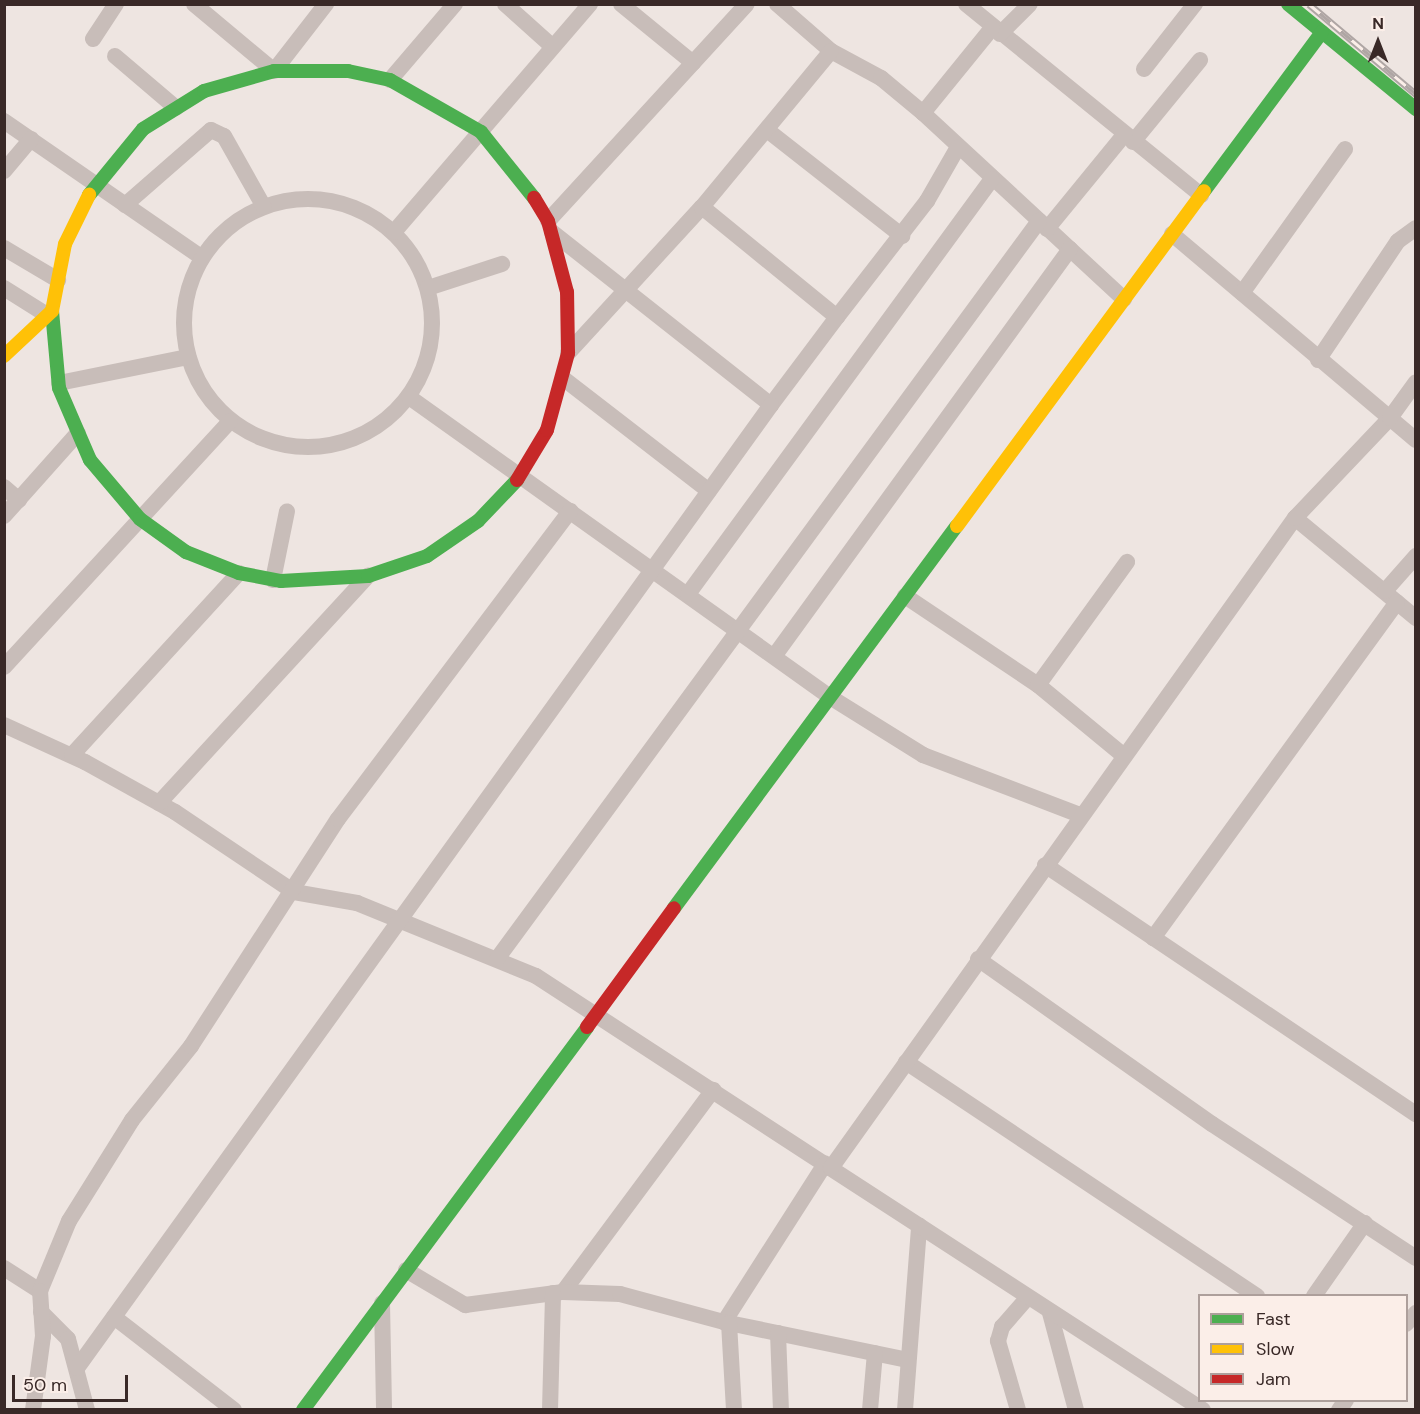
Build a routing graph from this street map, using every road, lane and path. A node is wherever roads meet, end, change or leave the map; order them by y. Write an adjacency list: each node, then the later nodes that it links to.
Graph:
1 (116, 4): 16 (street)
2 (194, 4): 23 (street)
3 (326, 4): 23 (street)
4 (455, 4): 24 (street)
5 (505, 4): 17 (street)
6 (590, 4): 17 (street)
7 (621, 4): 21 (street)
8 (747, 4): 21 (street)
9 (777, 4): 18 (street)
10 (966, 4): 14 (street)
11 (1030, 4): 14 (street)
12 (1195, 4): 22 (street)
13 (1288, 4): 15 (main road)
14 (996, 31): 27 (street); 31 (street)
15 (1322, 32): 26 (main road); 38 (main road)
16 (93, 39)
17 (553, 47): 30 (street)
18 (831, 51): 27 (street); 29 (street)
19 (115, 56): 25 (street)
20 (1200, 60): 31 (street)
21 (693, 63): 43 (street)
22 (1144, 69)
23 (274, 71): 24 (main road); 25 (main road)
24 (390, 80): 30 (main road)
25 (176, 108): 37 (main road)
26 (1416, 109)
27 (923, 113): 33 (street)
28 (4, 121): 32 (street)
29 (767, 130): 41 (street); 47 (street)
30 (481, 132): 43 (main road); 45 (street)
31 (1128, 138): 38 (street); 42 (street)
32 (31, 139): 35 (street); 37 (street)
33 (958, 147): 36 (street); 47 (street)
34 (1345, 149): 56 (street)
35 (4, 171)
36 (992, 179): 42 (street); 88 (street)
37 (94, 183): 39 (street); 52 (main road)
38 (1201, 195): 46 (main road)
39 (125, 205): 40 (street); 50 (street)
40 (264, 207): 45 (street); 50 (street)
41 (702, 207): 55 (street); 59 (street)
42 (1043, 225): 49 (street); 92 (street)
43 (550, 226): 55 (street); 60 (main road)
44 (1416, 228): 63 (street)
45 (394, 232): 54 (street)
46 (1172, 234): 56 (street); 57 (main road)
47 (902, 236): 59 (street)
48 (4, 248): 52 (street)
49 (1070, 249): 57 (street); 93 (street)
50 (201, 258): 62 (street)
51 (502, 264): 54 (street)
52 (58, 280): 58 (main road)
53 (4, 288): 58 (street)
54 (428, 288): 67 (street)
55 (627, 291): 60 (street); 68 (street)
56 (1242, 293): 63 (street)
57 (1125, 299): 89 (main road)
58 (50, 313): 61 (main road); 66 (main road)
59 (837, 317): 68 (street)
60 (568, 353): 64 (main road)
61 (4, 356)
62 (188, 357): 66 (street); 70 (street)
63 (1318, 360): 69 (street)
64 (564, 380): 73 (main road); 75 (street)
65 (1416, 382): 69 (street)
66 (59, 383): 71 (main road)
67 (409, 397): 70 (street); 73 (street)
68 (771, 405): 75 (street)
69 (1390, 418): 72 (street); 80 (street)
70 (230, 421): 81 (street)
71 (78, 433): 76 (street); 81 (main road)
72 (1416, 440)
73 (520, 476): 78 (street); 86 (main road)
74 (4, 487): 76 (street)
75 (709, 491): 84 (street)
76 (19, 500): 79 (street)
77 (287, 511): 87 (street)
78 (570, 511): 84 (street); 103 (street)
79 (4, 516)
80 (1295, 518): 90 (street); 98 (street)
81 (140, 519): 85 (main road); 94 (street)
82 (1416, 556): 90 (street)
83 (1127, 562): 95 (street)
84 (650, 567): 88 (street); 104 (street)
85 (239, 573): 87 (main road); 99 (street)
86 (368, 576): 87 (main road); 100 (street)
87 (273, 580)
88 (688, 594): 92 (street)
89 (905, 596): 95 (street); 96 (main road)
90 (1391, 597): 91 (street); 105 (street)
91 (1416, 618)
92 (740, 631): 93 (street); 106 (street)
93 (775, 655): 96 (street)
94 (4, 667)
95 (1038, 685): 98 (street)
96 (830, 697): 101 (street); 108 (main road)
97 (4, 725): 99 (street)
98 (1123, 754): 101 (street)
99 (72, 755): 100 (street)
100 (159, 803): 103 (street)
101 (1080, 815): 102 (street)
102 (1045, 865): 105 (street); 107 (street)
103 (294, 892): 104 (street); 118 (street)
104 (403, 920): 106 (street); 126 (street)
105 (1153, 938): 111 (street)
106 (497, 959): 108 (street)
107 (978, 959): 109 (street); 113 (street)
108 (597, 1012): 110 (street); 117 (main road)
109 (906, 1062): 112 (street); 120 (street)
110 (713, 1090): 112 (street); 119 (street)
111 (1416, 1114)
112 (828, 1166): 114 (street); 127 (street)
113 (1365, 1223): 115 (street); 121 (street)
114 (919, 1226): 122 (street); 130 (street)
115 (1416, 1258)
116 (4, 1268): 118 (street)
117 (406, 1270): 119 (street); 123 (main road)
118 (40, 1290): 124 (street)
119 (558, 1292): 127 (street); 137 (street)
120 (1254, 1294)
121 (1315, 1294)
122 (1027, 1298): 125 (street); 142 (street)
123 (382, 1303): 135 (main road); 136 (street)
124 (41, 1312): 131 (street); 132 (street)
125 (1050, 1313): 143 (street); 144 (street)
126 (114, 1317): 131 (street); 134 (street)
127 (727, 1322): 128 (street); 138 (street)
128 (778, 1333): 129 (street); 139 (street)
129 (875, 1353): 130 (street); 140 (street)
130 (907, 1360): 141 (street)
131 (77, 1368): 133 (street)
132 (33, 1410)
133 (87, 1410)
134 (234, 1410)
135 (303, 1410)
136 (384, 1410)
137 (550, 1410)
138 (734, 1410)
139 (781, 1410)
140 (870, 1410)
141 (905, 1410)
142 (1018, 1410)
143 (1076, 1410)
144 (1203, 1410)

